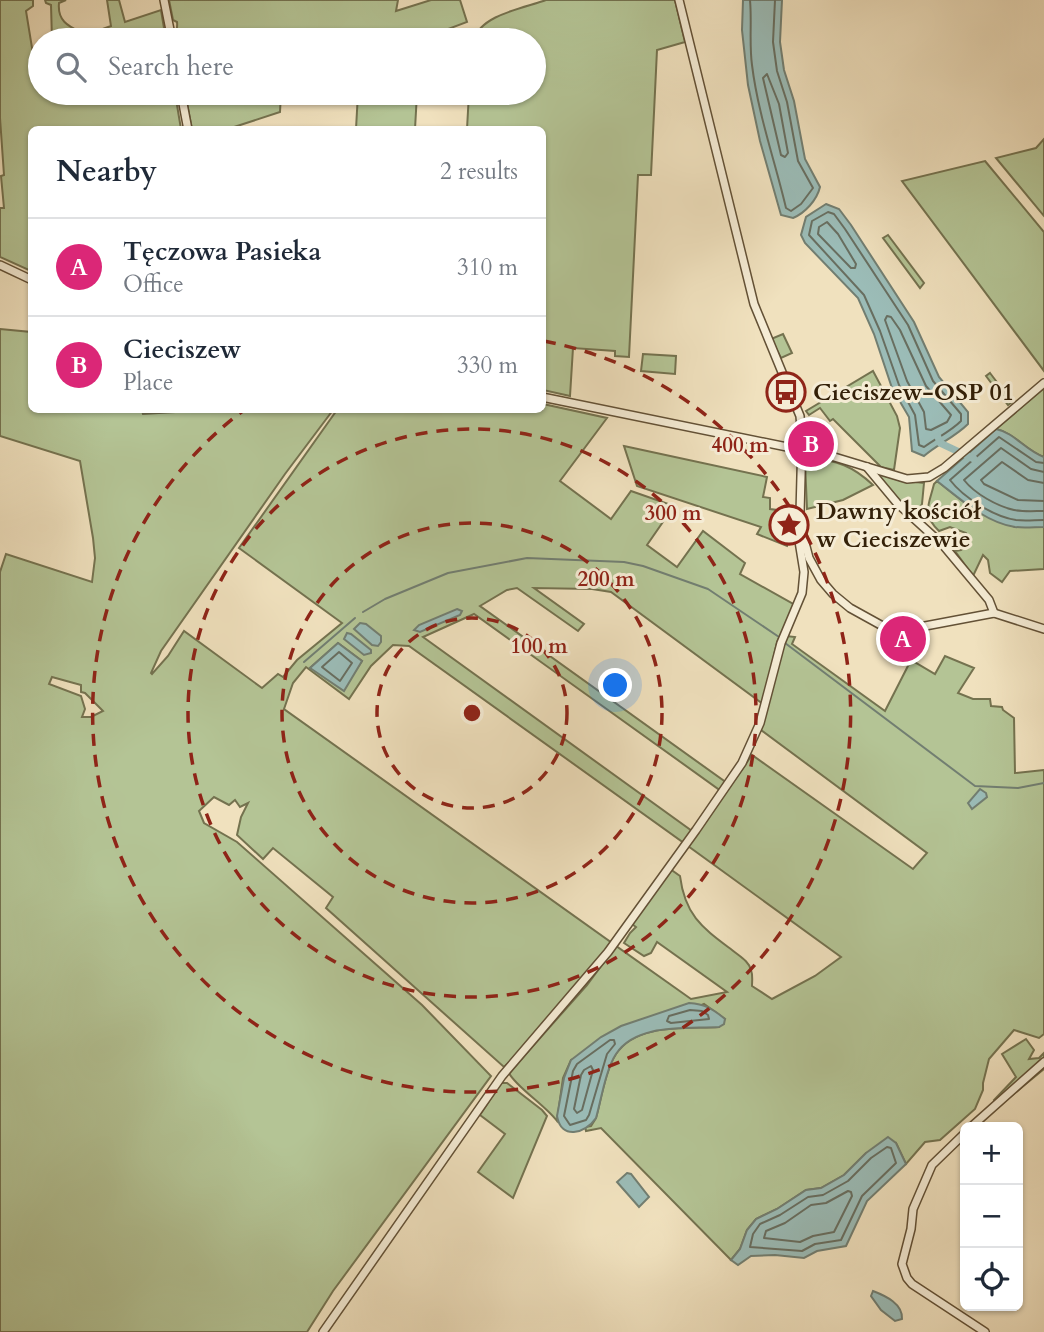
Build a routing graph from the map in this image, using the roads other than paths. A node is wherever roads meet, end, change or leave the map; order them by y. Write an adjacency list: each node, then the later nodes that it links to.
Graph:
1 (164, 0): 3 (street)
2 (679, 0): 10 (street)
3 (170, 28)
4 (183, 105): 5 (street)
5 (187, 126)
6 (0, 265): 7 (street)
7 (28, 278)
8 (1044, 383): 11 (street)
9 (546, 398): 10 (street)
10 (802, 452): 11 (street); 12 (street)
11 (866, 467): 13 (street)
12 (801, 521): 13 (street); 18 (street)
13 (994, 613): 14 (street)
14 (1044, 629)
15 (1044, 1062): 16 (street)
16 (977, 1122)
17 (960, 1138): 19 (street)
18 (323, 1332)
19 (985, 1332)

